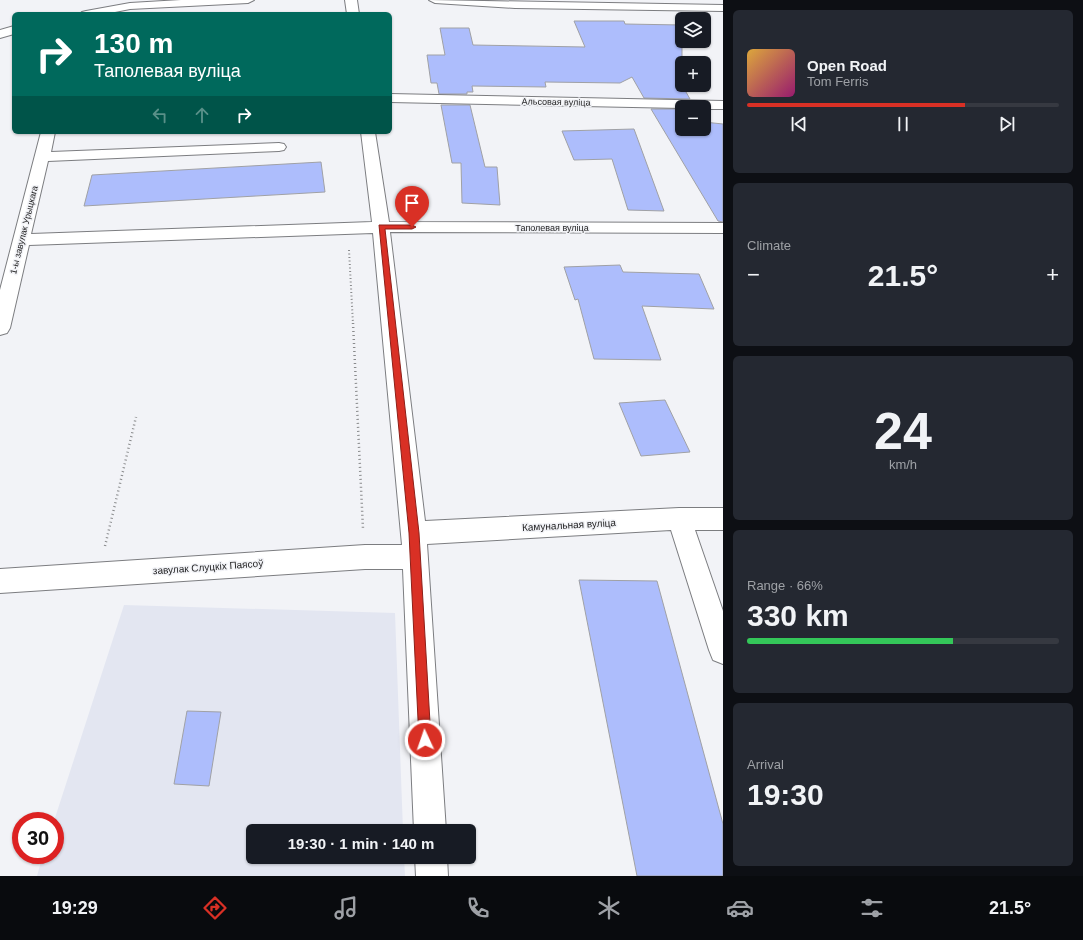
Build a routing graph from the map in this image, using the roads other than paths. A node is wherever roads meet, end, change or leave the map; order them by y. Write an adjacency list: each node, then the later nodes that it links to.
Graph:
1 (248, 0): 5 (street)
2 (351, 0): 6 (street)
3 (434, 0): 4 (street)
4 (723, 8)
5 (97, 12)
6 (353, 12)
7 (12, 31): 8 (street)
8 (0, 34)
9 (392, 98): 10 (street, Альсовая вуліца)
10 (723, 105)
11 (48, 134): 14 (street, 1-ы завулак Урыцкага)
12 (368, 134): 15 (street)
13 (279, 147): 14 (street)
14 (42, 157): 17 (street, 1-ы завулак Урыцкага)
15 (381, 227): 16 (street, Таполевая вуліца); 17 (street, Таполевая вуліца); 21 (street)
16 (723, 228)
17 (22, 240): 18 (street, 1-ы завулак Урыцкага)
18 (0, 328)
19 (679, 519): 20 (street, Камунальная вуліца); 21 (street, Камунальная вуліца); 24 (street)
20 (723, 519)
21 (414, 533): 22 (street)
22 (416, 557): 23 (street, завулак Слуцкіх Паясоў); 25 (street)
23 (0, 581)
24 (723, 650)
25 (430, 824)
26 (431, 864): 27 (street)
27 (432, 876)

